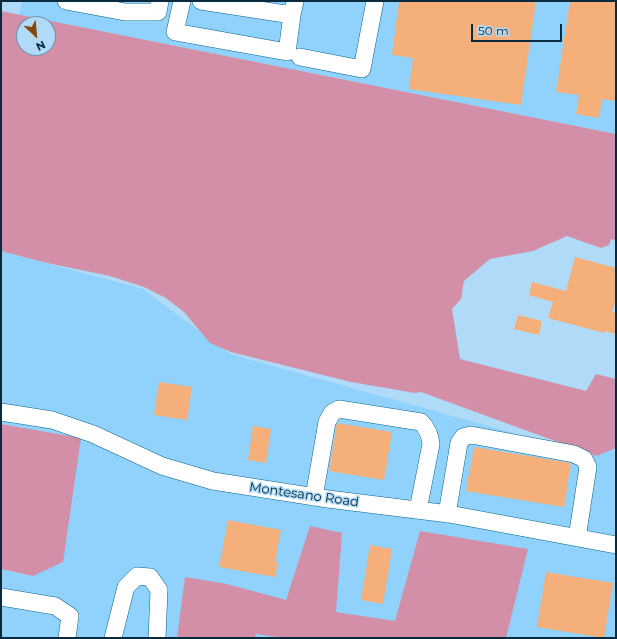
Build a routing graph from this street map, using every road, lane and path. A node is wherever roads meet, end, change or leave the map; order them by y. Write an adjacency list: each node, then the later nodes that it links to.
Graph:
1 (66, 1): 5 (street)
2 (182, 1): 6 (street)
3 (201, 1): 6 (street)
4 (375, 1): 7 (street)
5 (159, 6)
6 (294, 8)
7 (300, 57)
8 (1, 412): 9 (street, Montesano Road)
9 (314, 497): 10 (street, Montesano Road); 10 (street)
10 (418, 510): 11 (street, Montesano Road)
11 (447, 514): 12 (street, Montesano Road); 12 (street)
12 (576, 538): 13 (street, Montesano Road)
13 (616, 545)
14 (1, 598): 15 (street)
15 (67, 638)
16 (113, 638): 17 (street)
17 (157, 638)

